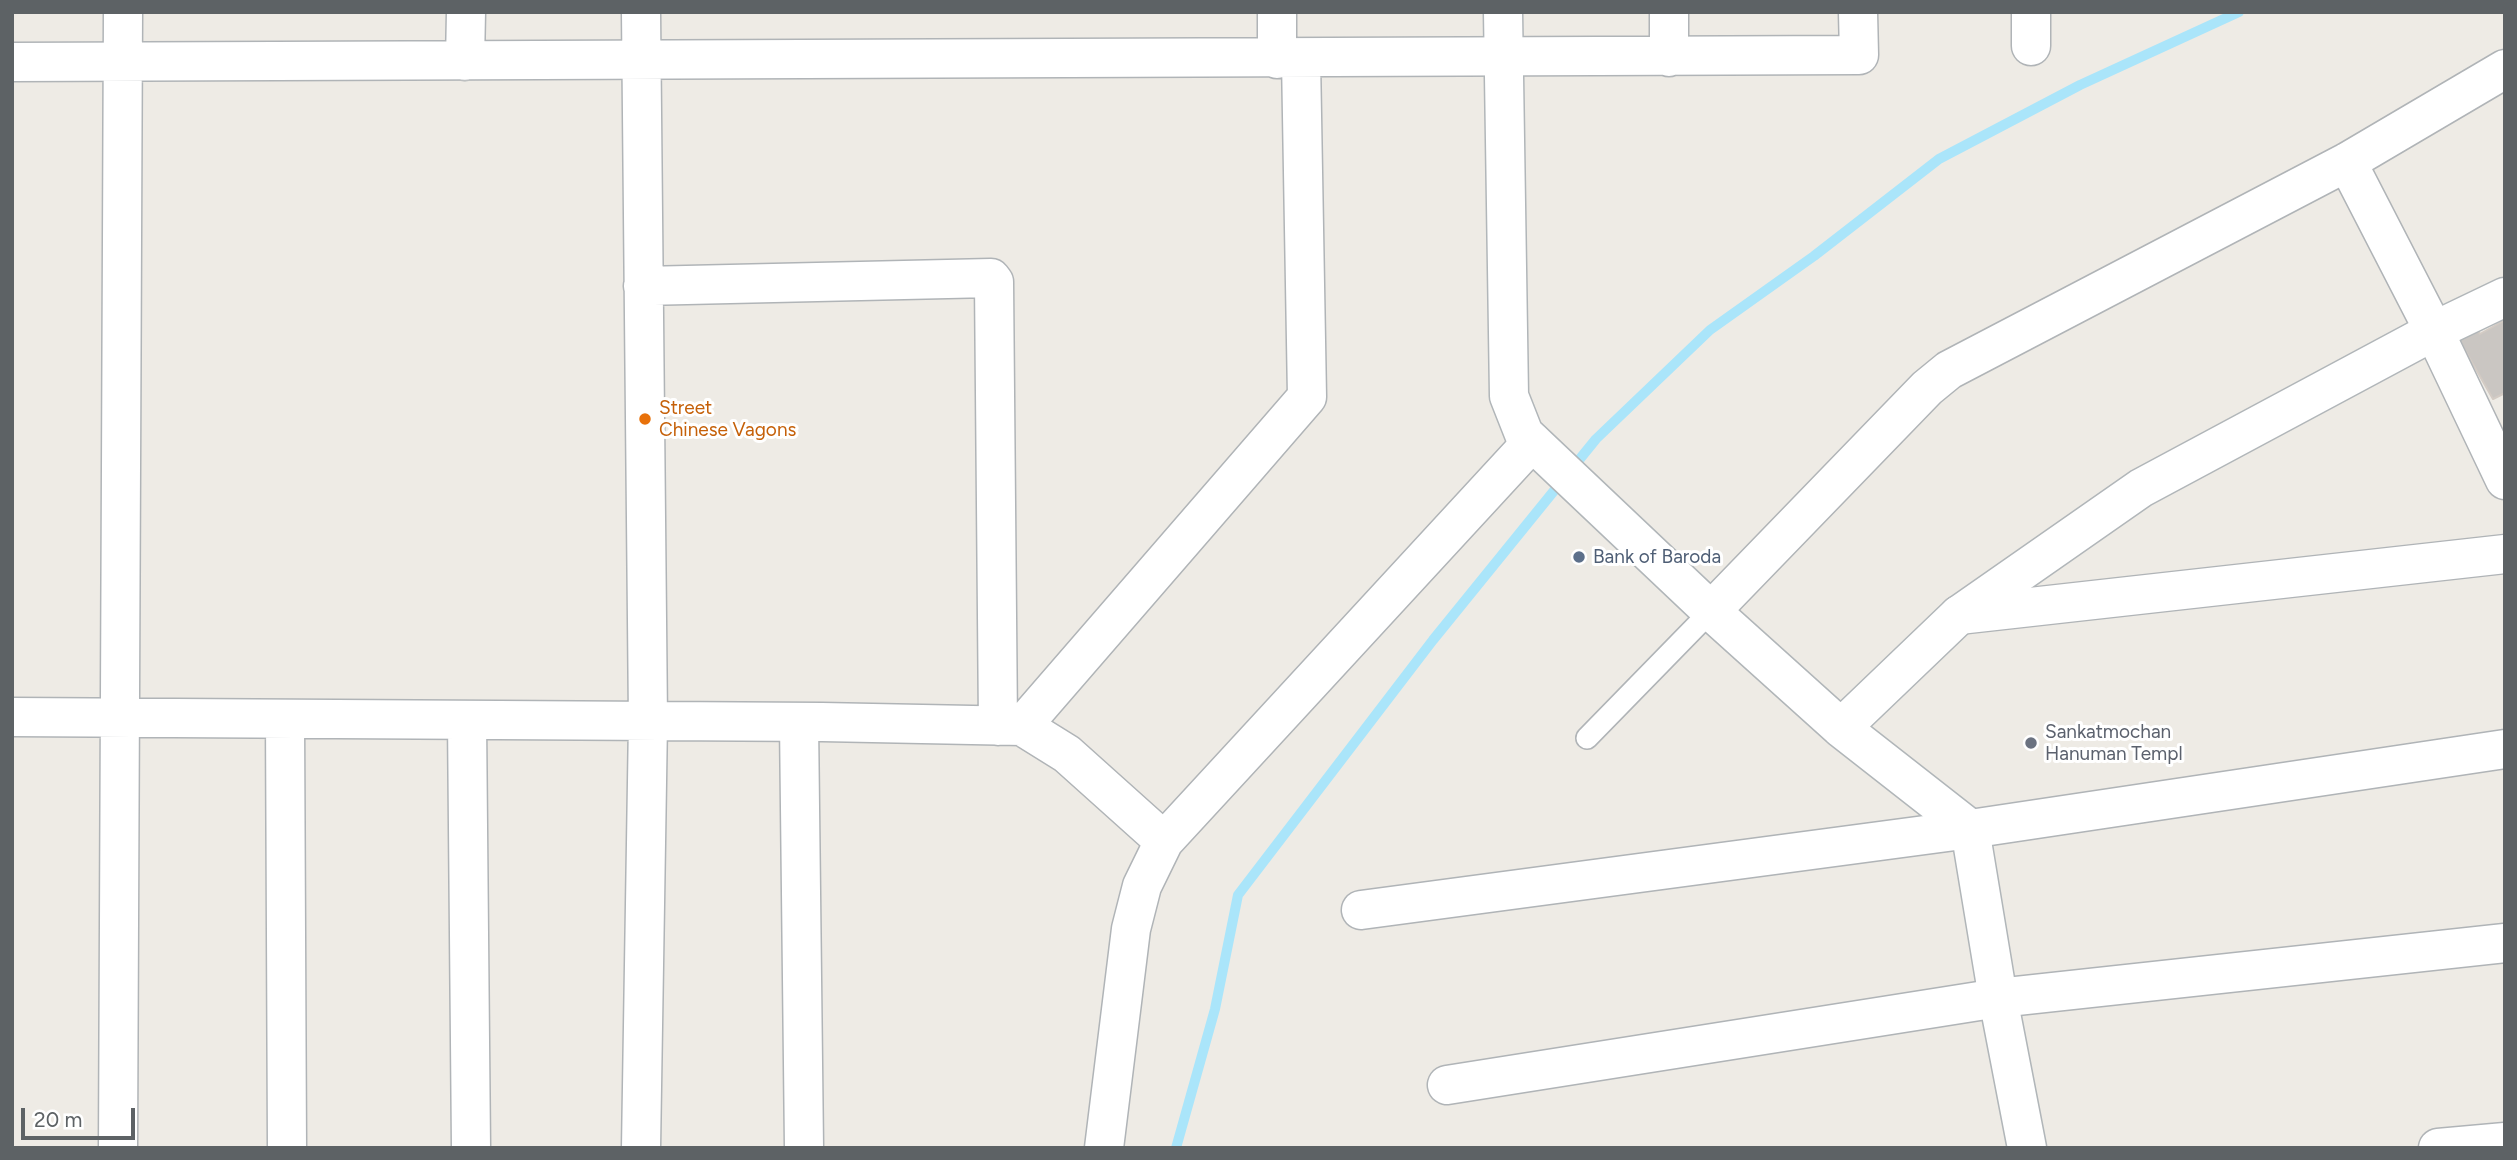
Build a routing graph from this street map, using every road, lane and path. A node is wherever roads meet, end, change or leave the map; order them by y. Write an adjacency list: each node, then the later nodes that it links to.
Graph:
1 (123, 12): 11 (street)
2 (466, 12): 12 (street)
3 (641, 12): 13 (street)
4 (1276, 12): 10 (street)
5 (1503, 12): 9 (street)
6 (1669, 12): 8 (street)
7 (1858, 12): 8 (street)
8 (1669, 57): 9 (street)
9 (1504, 58): 10 (street); 20 (street)
10 (1289, 59): 13 (street); 31 (street)
11 (123, 61): 12 (street); 14 (street); 26 (street)
12 (465, 61): 13 (street)
13 (641, 61): 17 (street)
14 (12, 62)
15 (2505, 69): 16 (street)
16 (2347, 162): 19 (street); 23 (street)
17 (643, 286): 29 (street); 31 (street)
18 (2505, 297): 19 (street)
19 (2434, 331): 21 (street); 24 (street)
20 (1541, 450): 23 (street); 36 (street)
21 (2505, 480)
22 (2505, 554): 24 (street)
23 (1711, 611): 32 (street); 33 (lane)
24 (1959, 615): 32 (street)
25 (12, 717): 26 (street)
26 (120, 718): 27 (street); 42 (street)
27 (285, 719): 28 (street); 43 (street)
28 (467, 720): 29 (street); 44 (street)
29 (648, 721): 30 (street); 45 (street)
30 (799, 722): 31 (street); 46 (street)
31 (1010, 726): 36 (street)
32 (1841, 728): 35 (street)
33 (1587, 738)
34 (2505, 749): 35 (street)
35 (1970, 829): 37 (street); 39 (street)
36 (1164, 841): 47 (street)
37 (1360, 910)
38 (2505, 943): 39 (street)
39 (1998, 998): 40 (street); 48 (street)
40 (1447, 1085)
41 (2505, 1142): 49 (street)
42 (118, 1148)
43 (287, 1148)
44 (471, 1148)
45 (641, 1148)
46 (804, 1148)
47 (1104, 1148)
48 (2027, 1148)
49 (2438, 1148)

